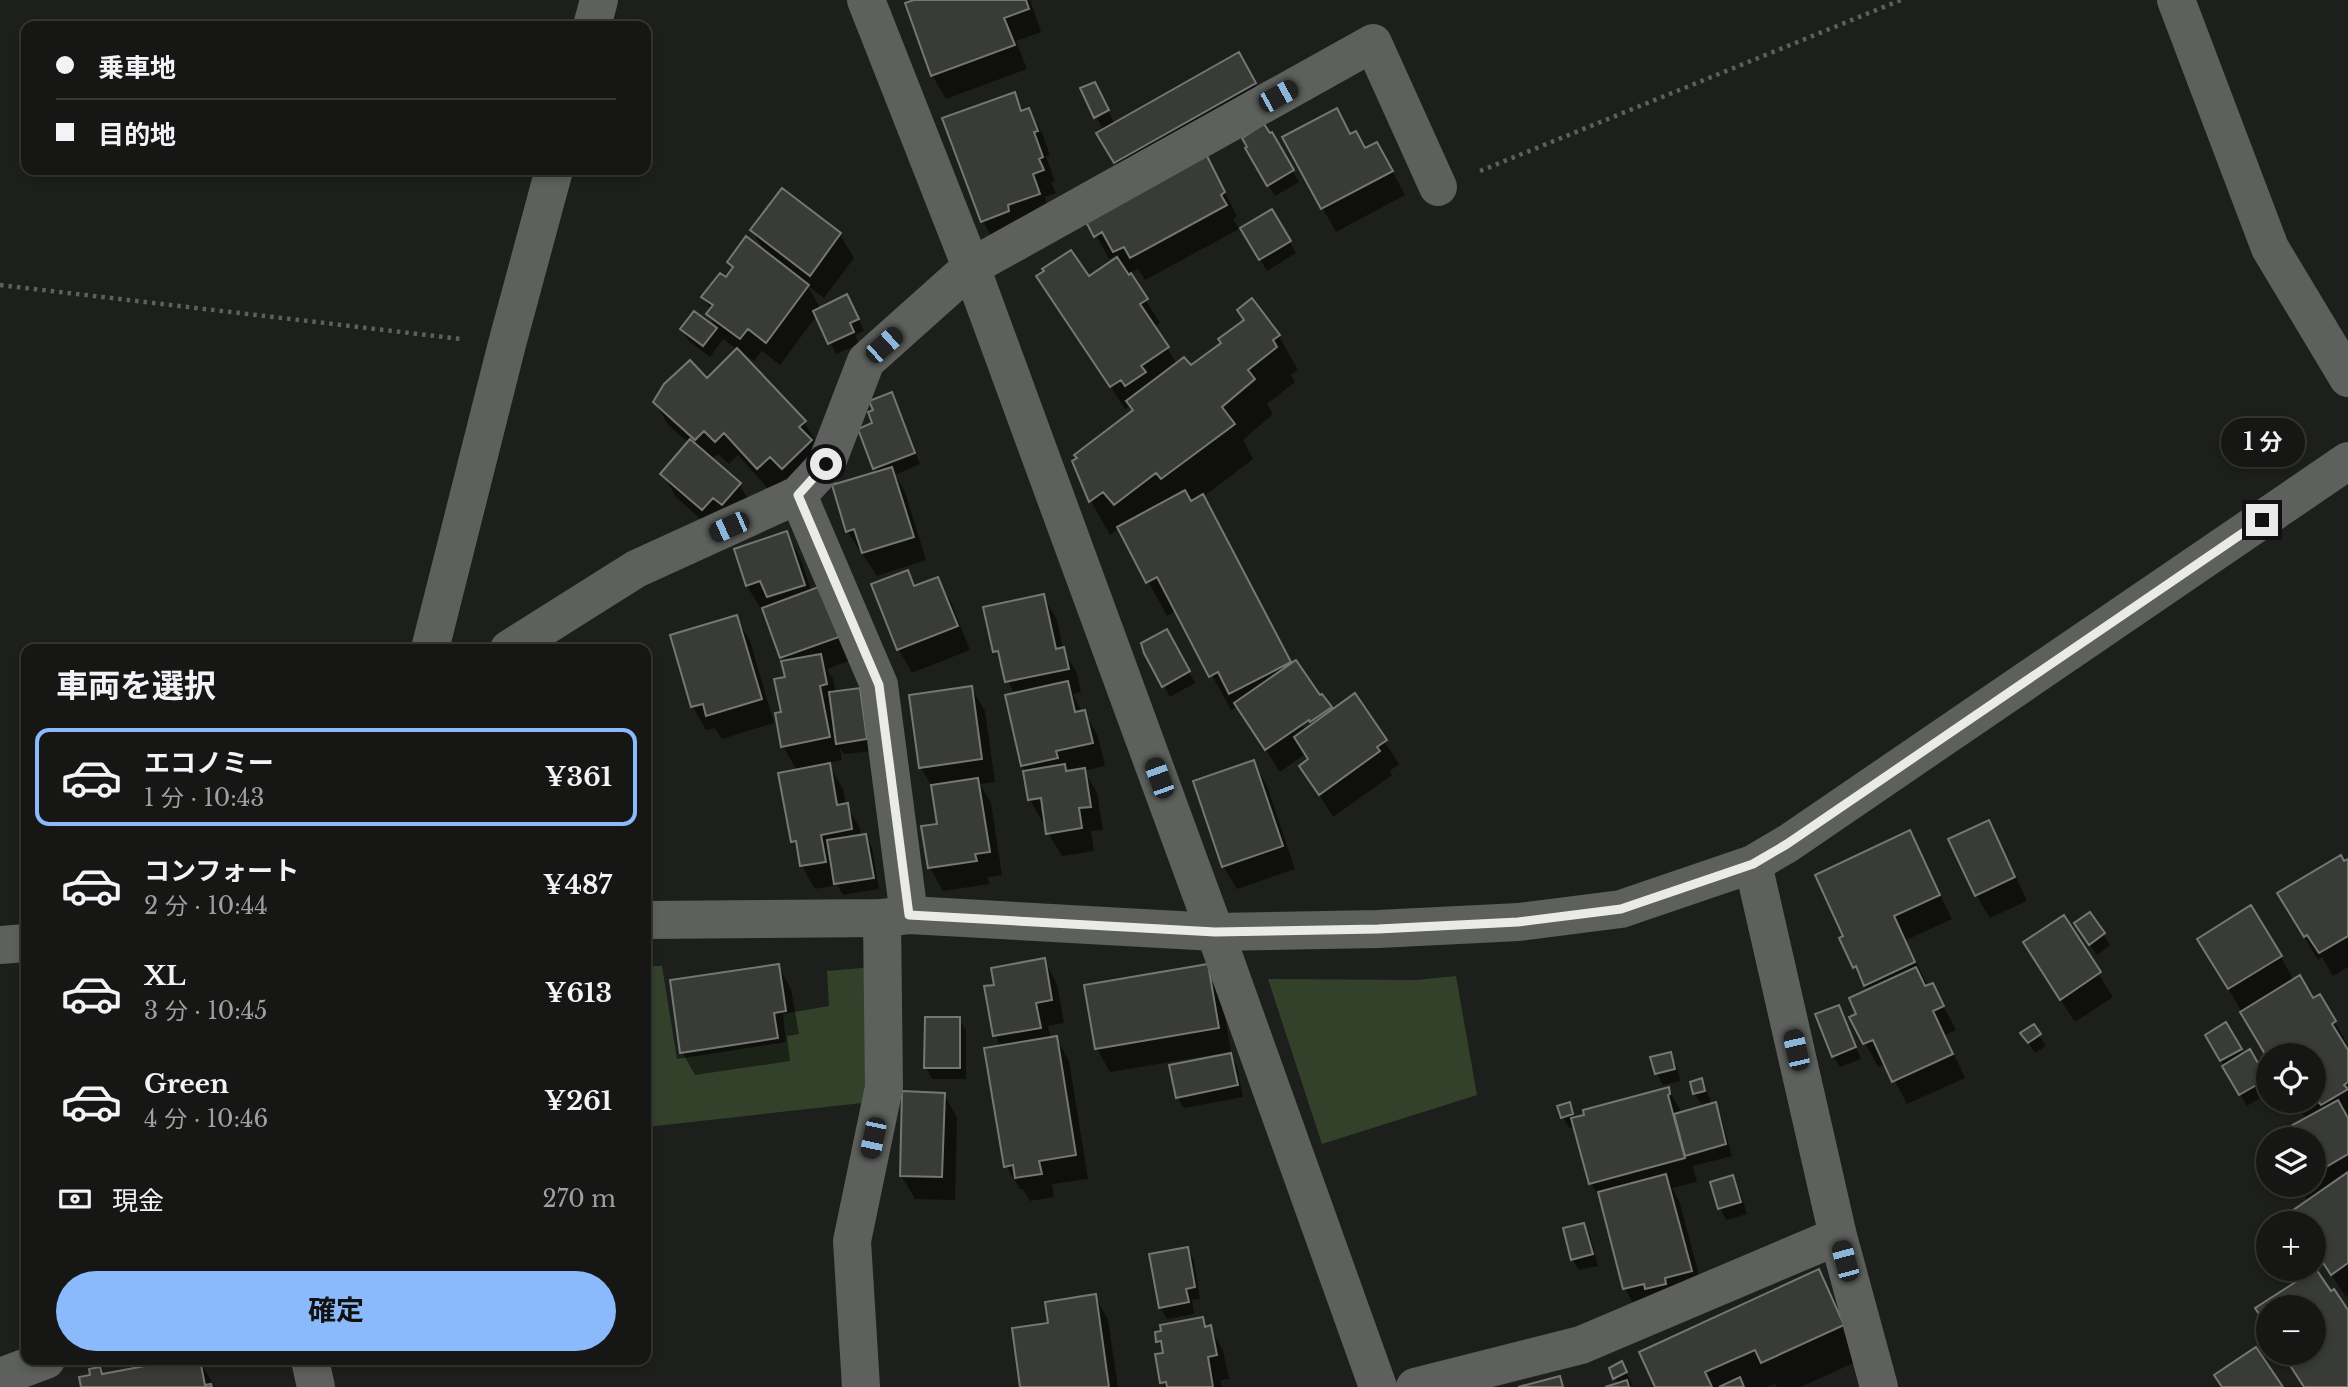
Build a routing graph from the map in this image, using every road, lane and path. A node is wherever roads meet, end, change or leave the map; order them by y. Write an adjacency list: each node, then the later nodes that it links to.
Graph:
1 (599, 0): 5 (street)
2 (866, 0): 8 (street)
3 (1901, 0): 7 (path)
4 (2176, 0): 11 (street)
5 (593, 21)
6 (553, 175): 10 (street)
7 (1438, 187): 8 (street)
8 (971, 267): 13 (street); 19 (street)
9 (0, 285): 10 (path)
10 (507, 344): 14 (street)
11 (2348, 378)
12 (2348, 461): 16 (street)
13 (798, 495): 15 (street); 17 (street)
14 (431, 644)
15 (517, 644)
16 (1753, 864): 19 (street); 22 (street)
17 (896, 916): 18 (street); 19 (street); 27 (street)
18 (651, 920)
19 (1215, 932): 28 (street)
20 (21, 943): 21 (street)
21 (0, 945)
22 (1838, 1236): 29 (street); 30 (street)
23 (32, 1365): 25 (street)
24 (311, 1365): 26 (street)
25 (0, 1377)
26 (316, 1387)
27 (861, 1387)
28 (1378, 1387)
29 (1415, 1387)
30 (1879, 1387)

